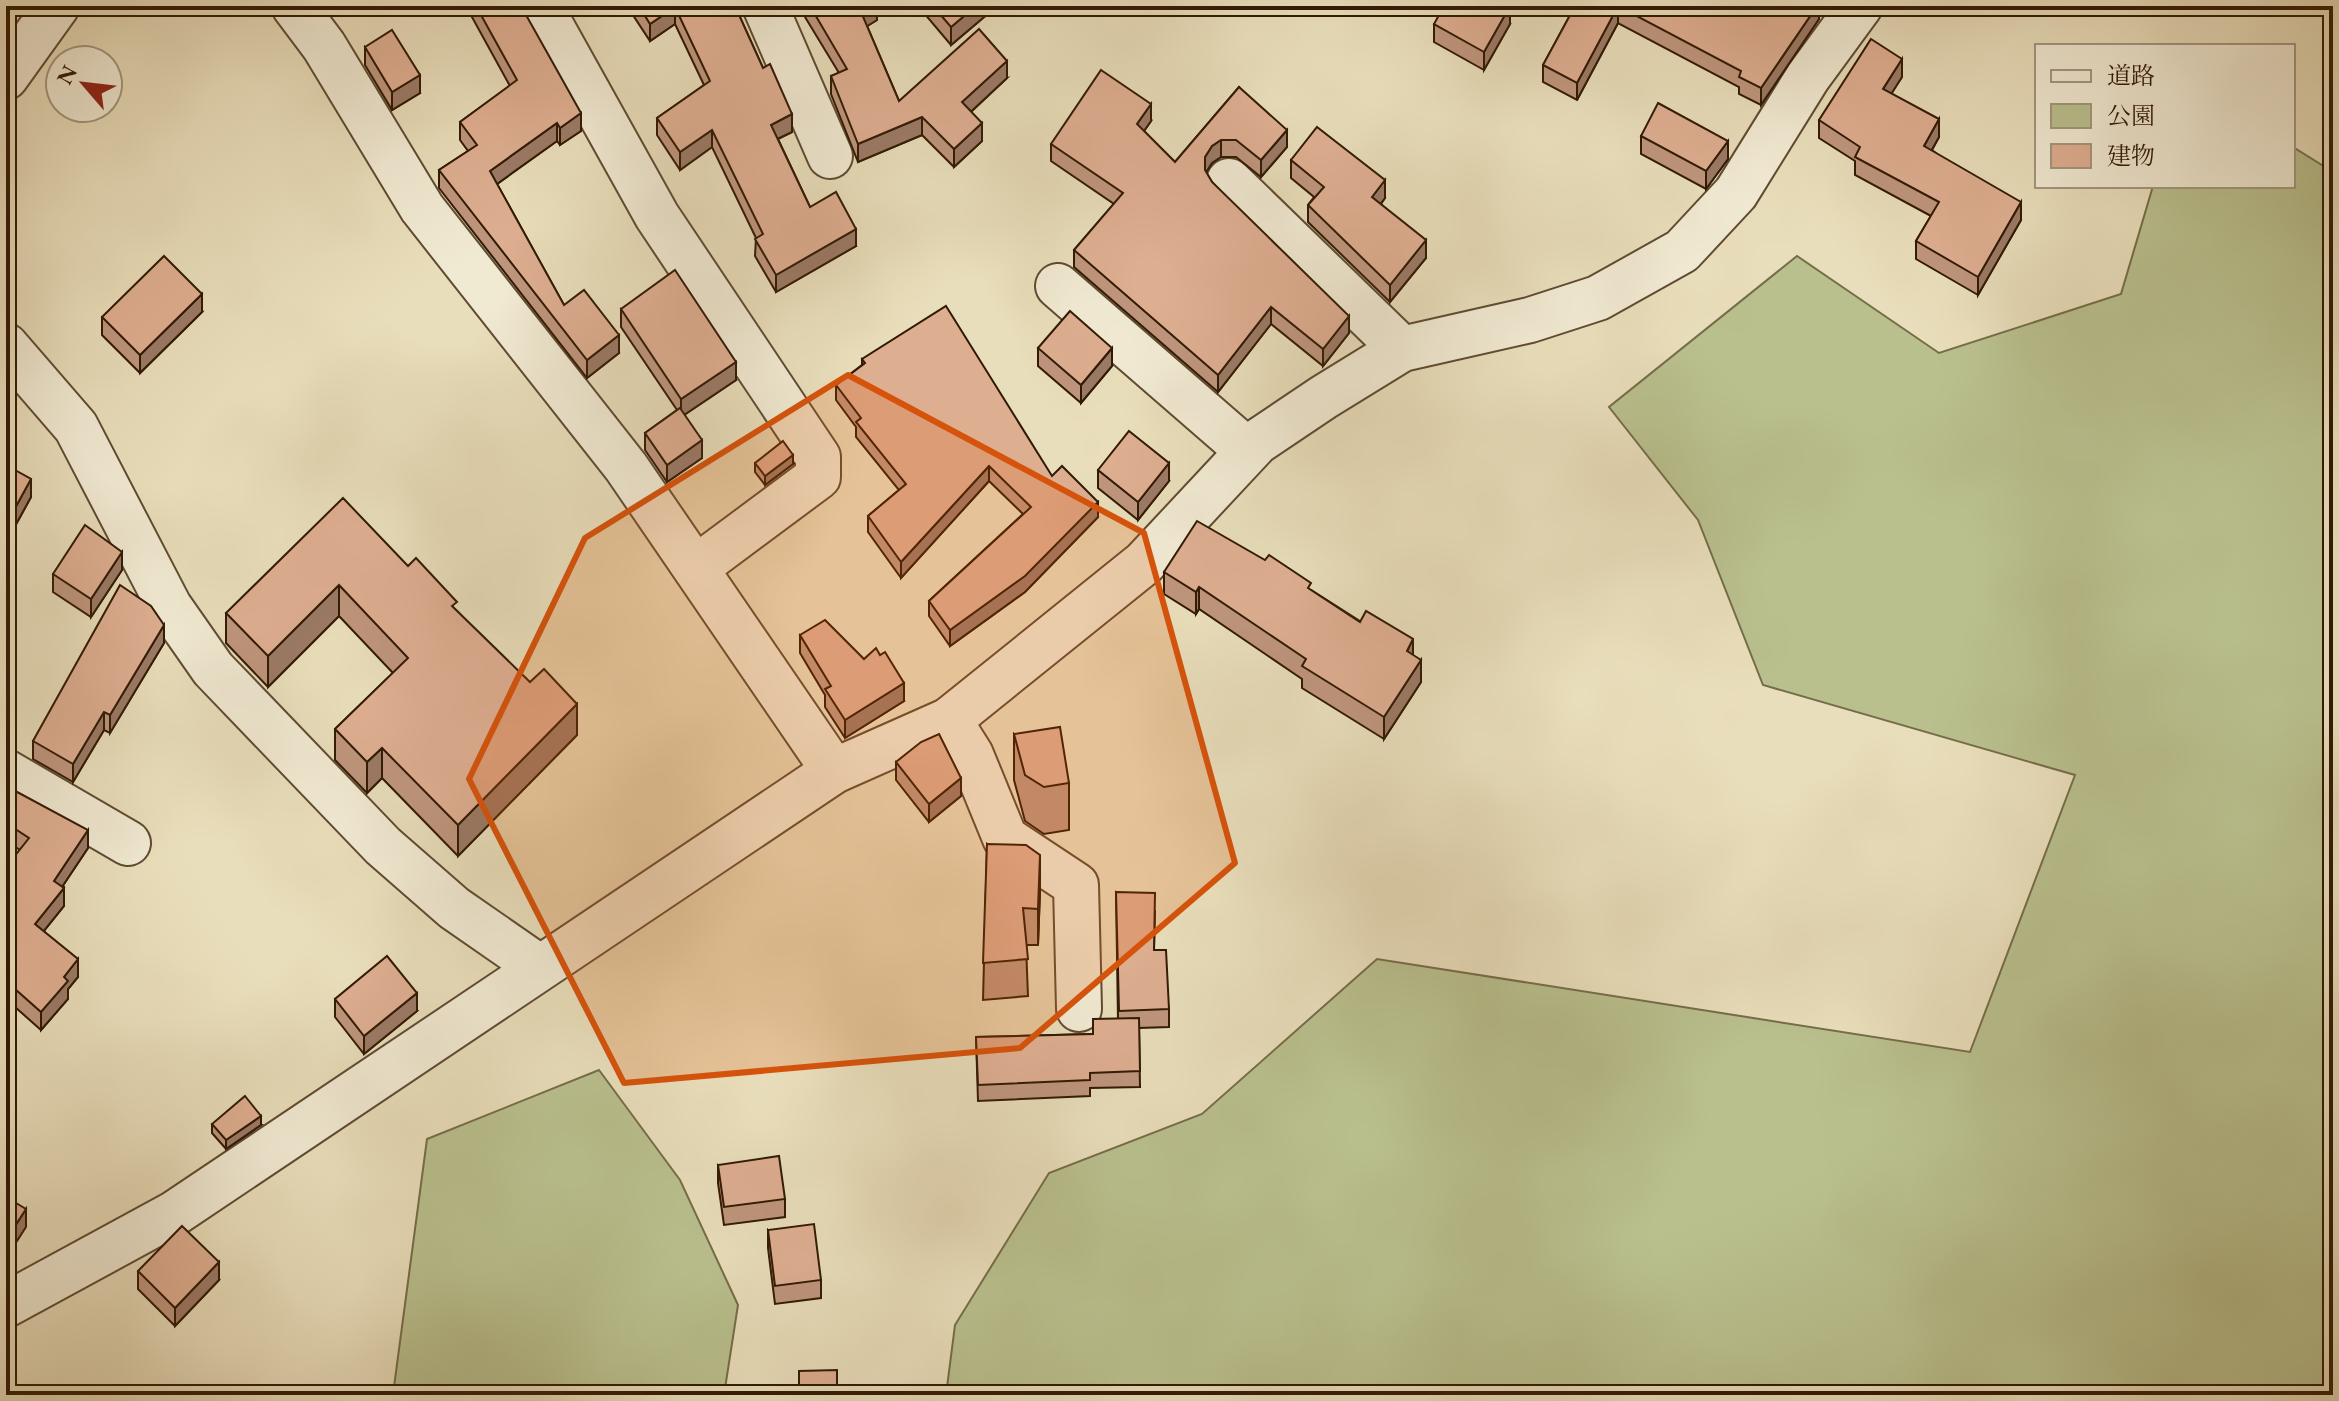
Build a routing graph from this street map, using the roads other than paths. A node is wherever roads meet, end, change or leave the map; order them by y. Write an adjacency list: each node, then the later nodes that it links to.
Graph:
1 (57, 6): 6 (street)
2 (294, 6): 13 (street)
3 (540, 6): 13 (street)
4 (765, 6): 7 (street)
5 (1860, 6): 11 (street)
6 (6, 77)
7 (830, 156)
8 (1229, 181): 11 (street)
9 (1058, 286): 12 (street)
10 (6, 346): 18 (street)
11 (1402, 349): 12 (street)
12 (1248, 451): 14 (street)
13 (697, 567): 15 (street)
14 (949, 720): 15 (street); 19 (street)
15 (834, 771): 18 (street)
16 (7, 775): 17 (street)
17 (128, 843)
18 (539, 967): 20 (street)
19 (1079, 1009)
20 (6, 1305)

